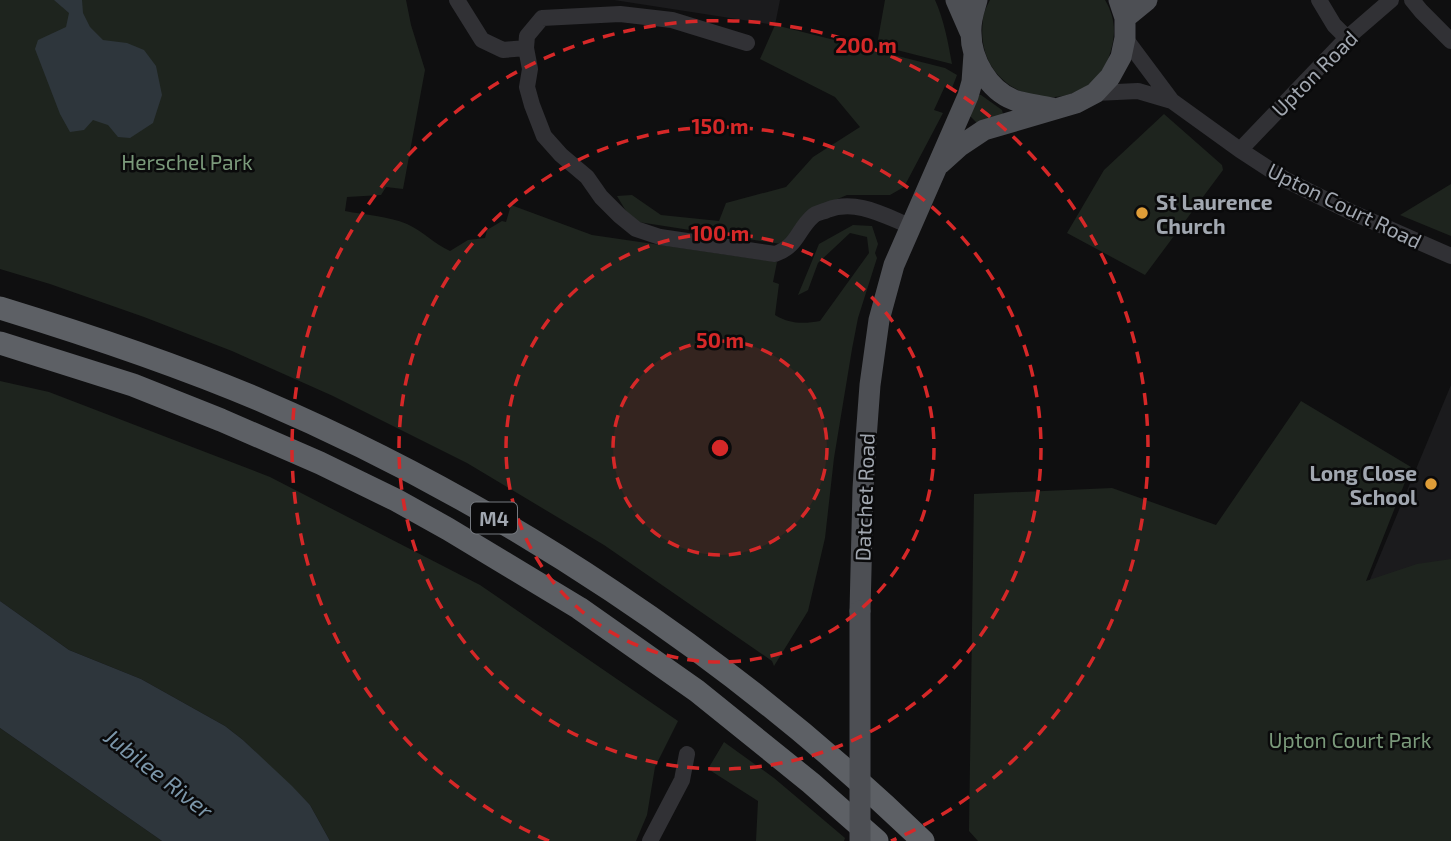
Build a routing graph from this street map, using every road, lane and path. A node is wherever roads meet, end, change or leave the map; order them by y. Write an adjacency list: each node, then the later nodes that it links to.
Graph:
1 (457, 0): 13 (street)
2 (956, 0): 12 (main road)
3 (977, 0): 12 (main road, Datchet Road)
4 (1147, 0): 8 (main road)
5 (1319, 0): 9 (street)
6 (1391, 0): 9 (street, Upton Road)
7 (1412, 0): 10 (street)
8 (1123, 19): 14 (main road); 15 (street, Upton Court Road)
9 (1347, 38): 17 (street, Upton Road)
10 (1451, 40)
11 (747, 43): 13 (street)
12 (972, 44): 16 (main road); 18 (main road, Datchet Road)
13 (526, 48): 19 (street)
14 (1095, 93): 15 (street, Upton Court Road); 16 (main road, Datchet Road)
15 (1172, 102): 17 (street, Upton Court Road)
16 (1054, 108): 18 (main road, Datchet Road)
17 (1240, 149): 20 (street, Upton Court Road)
18 (939, 165): 19 (main road, Datchet Road)
19 (910, 226): 25 (main road, Datchet Road, bridge)
20 (1451, 256)
21 (0, 308): 27 (highway, M4)
22 (0, 343): 26 (highway, M4)
23 (687, 754): 24 (street)
24 (650, 841)
25 (860, 841)
26 (877, 841)
27 (923, 841)

